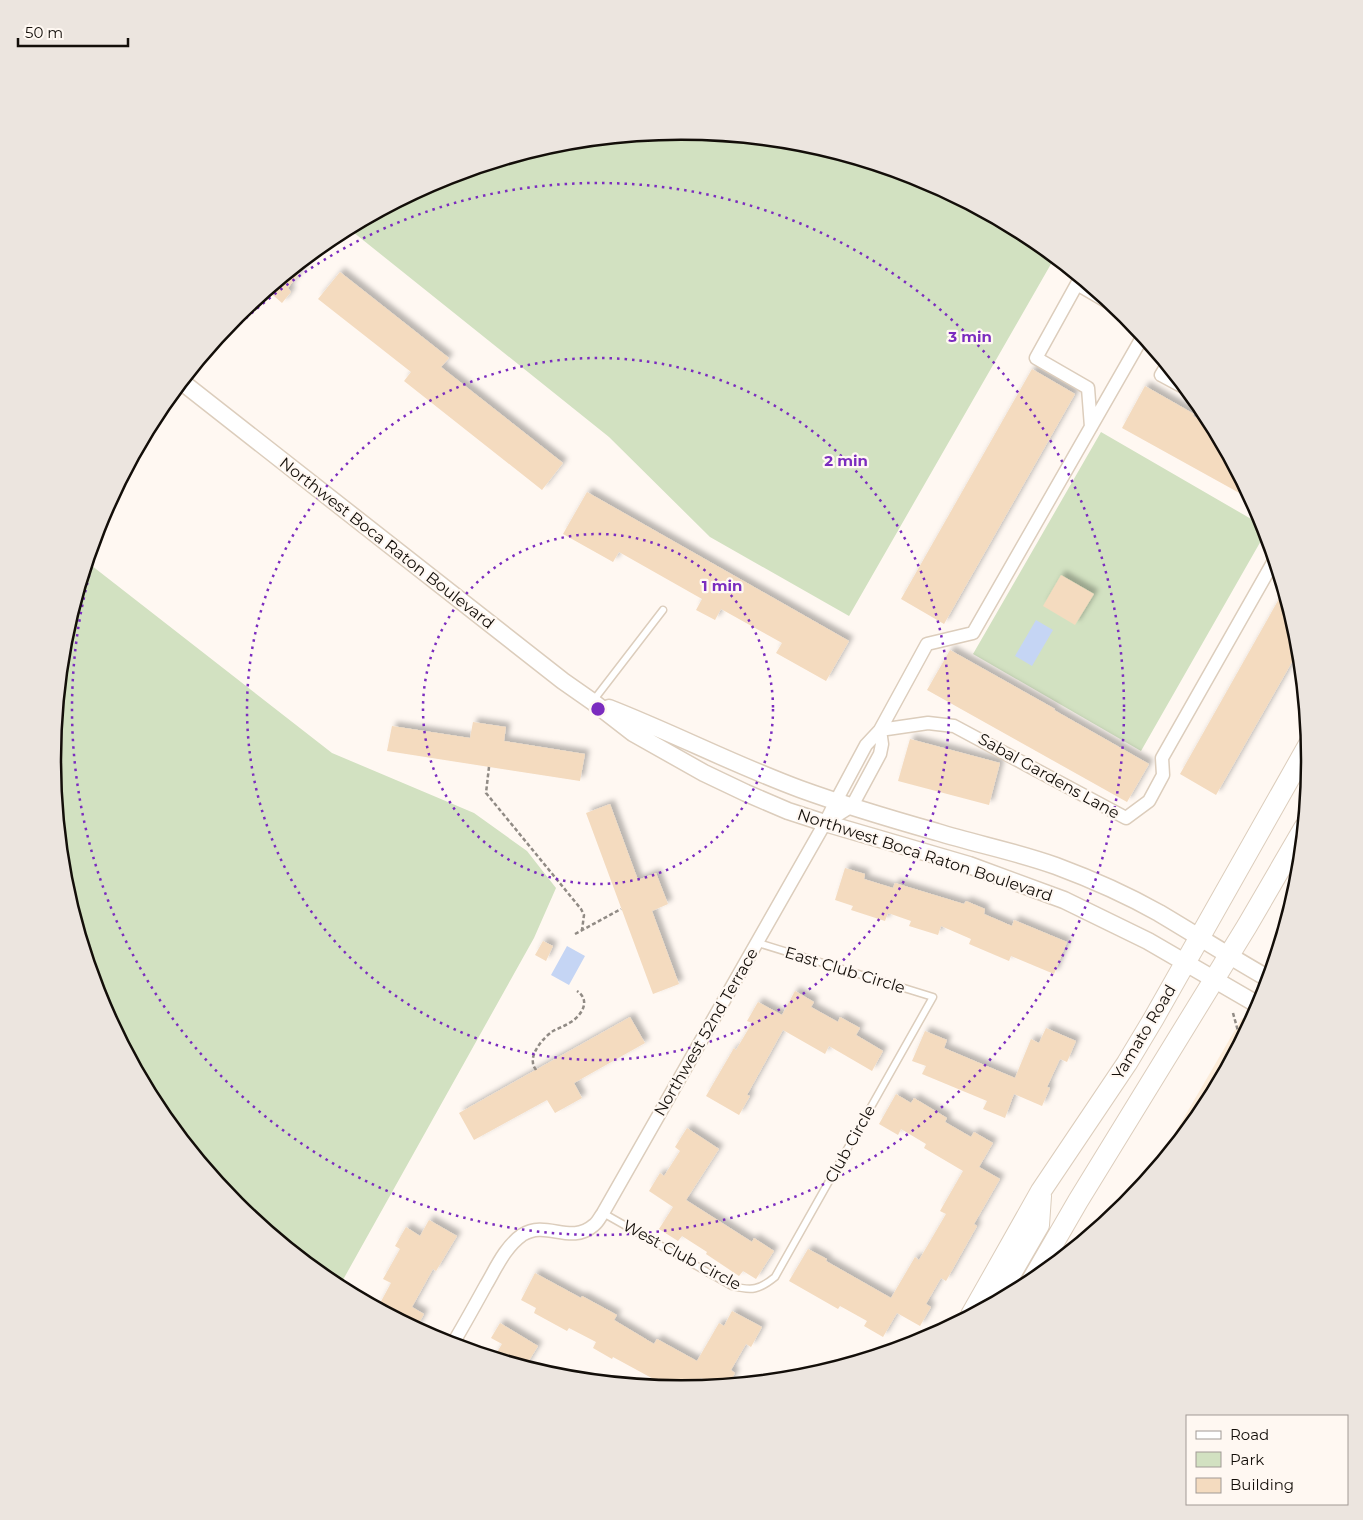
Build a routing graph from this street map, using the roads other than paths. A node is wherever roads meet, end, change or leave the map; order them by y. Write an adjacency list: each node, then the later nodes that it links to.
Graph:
1 (1080, 286): 6 (street)
2 (1140, 342): 6 (street)
3 (1164, 370): 4 (street)
4 (1173, 381)
5 (187, 386): 9 (street, Northwest Boca Raton Boulevard)
6 (1091, 427): 10 (street)
7 (1271, 567): 10 (street, Sabal Gardens Lane)
8 (664, 610): 9 (lane)
9 (593, 702): 12 (street, Northwest Boca Raton Boulevard); 14 (street, Northwest Boca Raton Boulevard)
10 (880, 730): 12 (street); 13 (street)
11 (1302, 757): 16 (main road, Yamato Road)
12 (836, 801): 13 (street, Northwest Boca Raton Boulevard); 14 (street, Northwest 52nd Terrace)
13 (852, 806): 14 (street); 16 (street, Northwest Boca Raton Boulevard)
14 (825, 823): 17 (street, Northwest 52nd Terrace); 19 (street, Northwest Boca Raton Boulevard)
15 (1296, 842): 18 (main road, Yamato Road)
16 (1200, 938): 18 (street, Northwest Boca Raton Boulevard); 19 (main road, Yamato Road)
17 (758, 942): 22 (lane, East Club Circle); 25 (street, Northwest 52nd Terrace)
18 (1229, 956): 20 (street, Northwest Boca Raton Boulevard); 21 (main road, Yamato Road)
19 (1185, 963): 21 (street, Northwest Boca Raton Boulevard); 24 (main road, Yamato Road)
20 (1263, 976)
21 (1214, 980): 23 (street, Northwest Boca Raton Boulevard); 26 (main road, Yamato Road)
22 (933, 997): 27 (lane, Club Circle)
23 (1253, 1002)
24 (1041, 1191): 28 (main road); 29 (main road, Yamato Road)
25 (603, 1213): 27 (lane, West Club Circle); 30 (street, Northwest 52nd Terrace)
26 (1041, 1265)
27 (763, 1287)
28 (1000, 1292)
29 (977, 1305)
30 (456, 1338)

